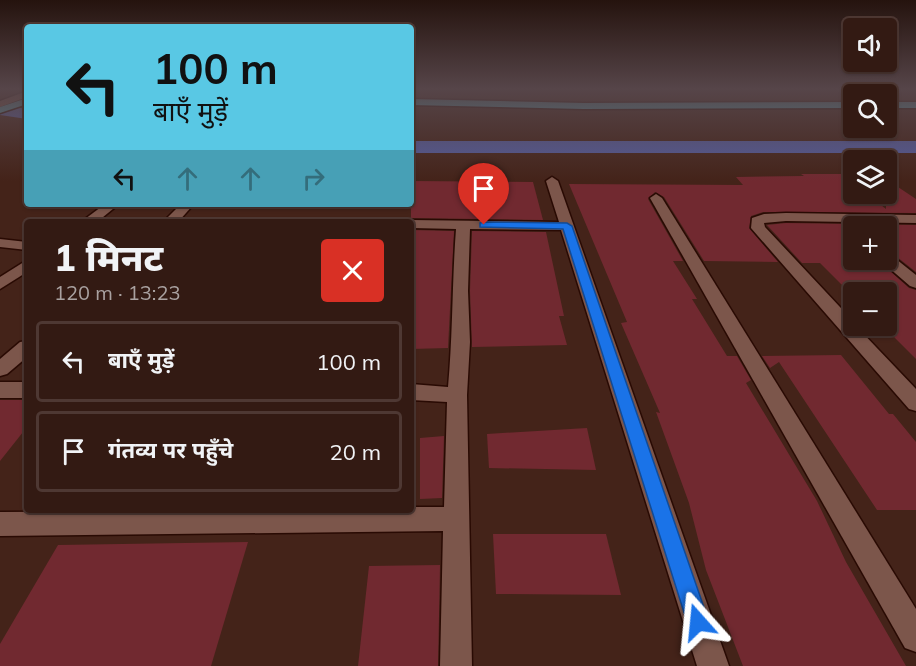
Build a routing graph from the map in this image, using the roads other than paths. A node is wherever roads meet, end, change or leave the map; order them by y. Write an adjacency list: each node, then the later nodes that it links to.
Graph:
1 (552, 181): 12 (street)
2 (656, 198): 28 (street)
3 (109, 207): 6 (street)
4 (185, 207): 7 (street)
5 (839, 217): 8 (street); 9 (street); 25 (street)
6 (92, 219)
7 (173, 219)
8 (916, 219)
9 (843, 220)
10 (414, 224): 11 (street)
11 (463, 225): 12 (street); 24 (street)
12 (567, 226): 30 (street)
13 (0, 243): 14 (street)
14 (24, 246)
15 (24, 267): 18 (street)
16 (897, 267): 17 (street)
17 (916, 283)
18 (0, 284)
19 (24, 349): 20 (street)
20 (0, 369)
21 (0, 390): 22 (street)
22 (24, 390)
23 (414, 392): 24 (street)
24 (457, 395): 26 (street)
25 (916, 403)
26 (456, 519): 27 (street); 29 (street)
27 (0, 524)
28 (916, 637)
29 (456, 666)
30 (713, 666)

